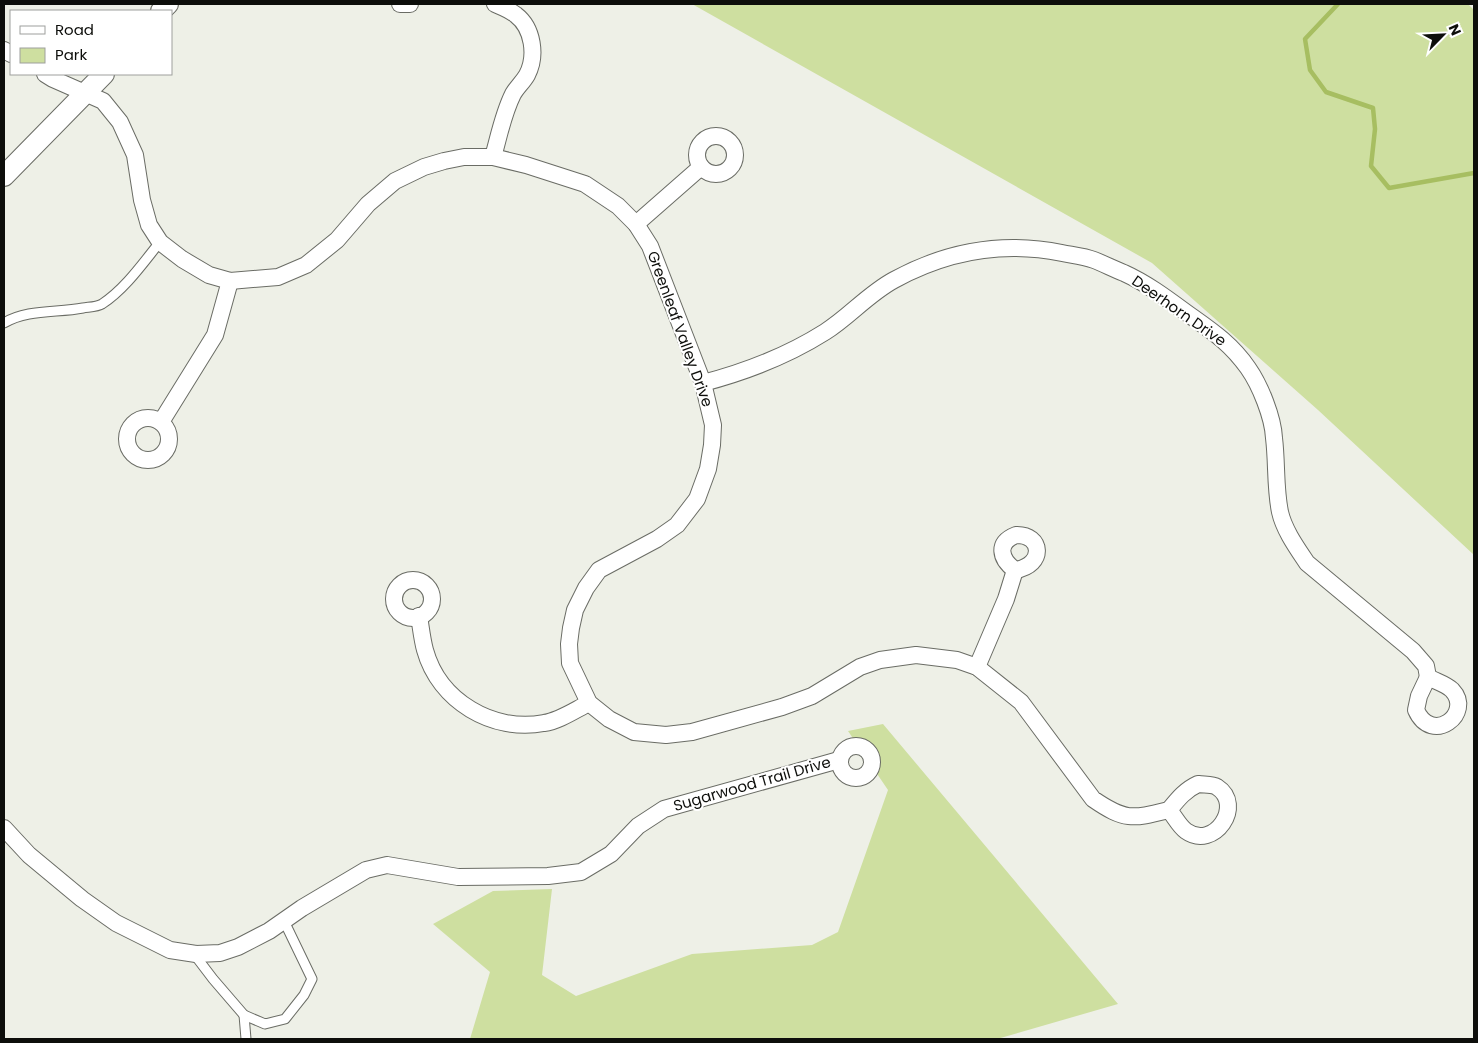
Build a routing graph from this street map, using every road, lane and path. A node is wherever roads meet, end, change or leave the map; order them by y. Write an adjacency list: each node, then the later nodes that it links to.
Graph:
1 (400, 4): 2 (street)
2 (410, 4)
3 (495, 4): 7 (street)
4 (47, 75): 6 (street, Greenleaf Valley Drive)
5 (103, 75): 6 (street)
6 (85, 94): 9 (street); 11 (street, Greenleaf Valley Drive)
7 (493, 157): 10 (street, Greenleaf Valley Drive); 12 (street, Greenleaf Valley Drive)
8 (701, 167): 10 (street)
9 (4, 176)
10 (636, 224): 14 (street, Greenleaf Valley Drive)
11 (160, 242): 12 (street, Greenleaf Valley Drive); 13 (lane)
12 (230, 281): 15 (street)
13 (4, 323)
14 (702, 383): 19 (street, Deerhorn Drive); 20 (street, Greenleaf Valley Drive)
15 (161, 422)
16 (1015, 570): 18 (street)
17 (419, 616): 20 (street)
18 (977, 666): 20 (street, Greenleaf Valley Drive); 22 (street, Greenleaf Valley Drive)
19 (1428, 677)
20 (589, 703)
21 (839, 760): 24 (street, Sugarwood Trail Drive)
22 (1169, 810)
23 (4, 828): 25 (street, Sugarwood Trail Drive)
24 (284, 920): 25 (street, Sugarwood Trail Drive); 26 (lane)
25 (194, 954): 26 (lane)
26 (244, 1015): 27 (lane)
27 (246, 1039)

